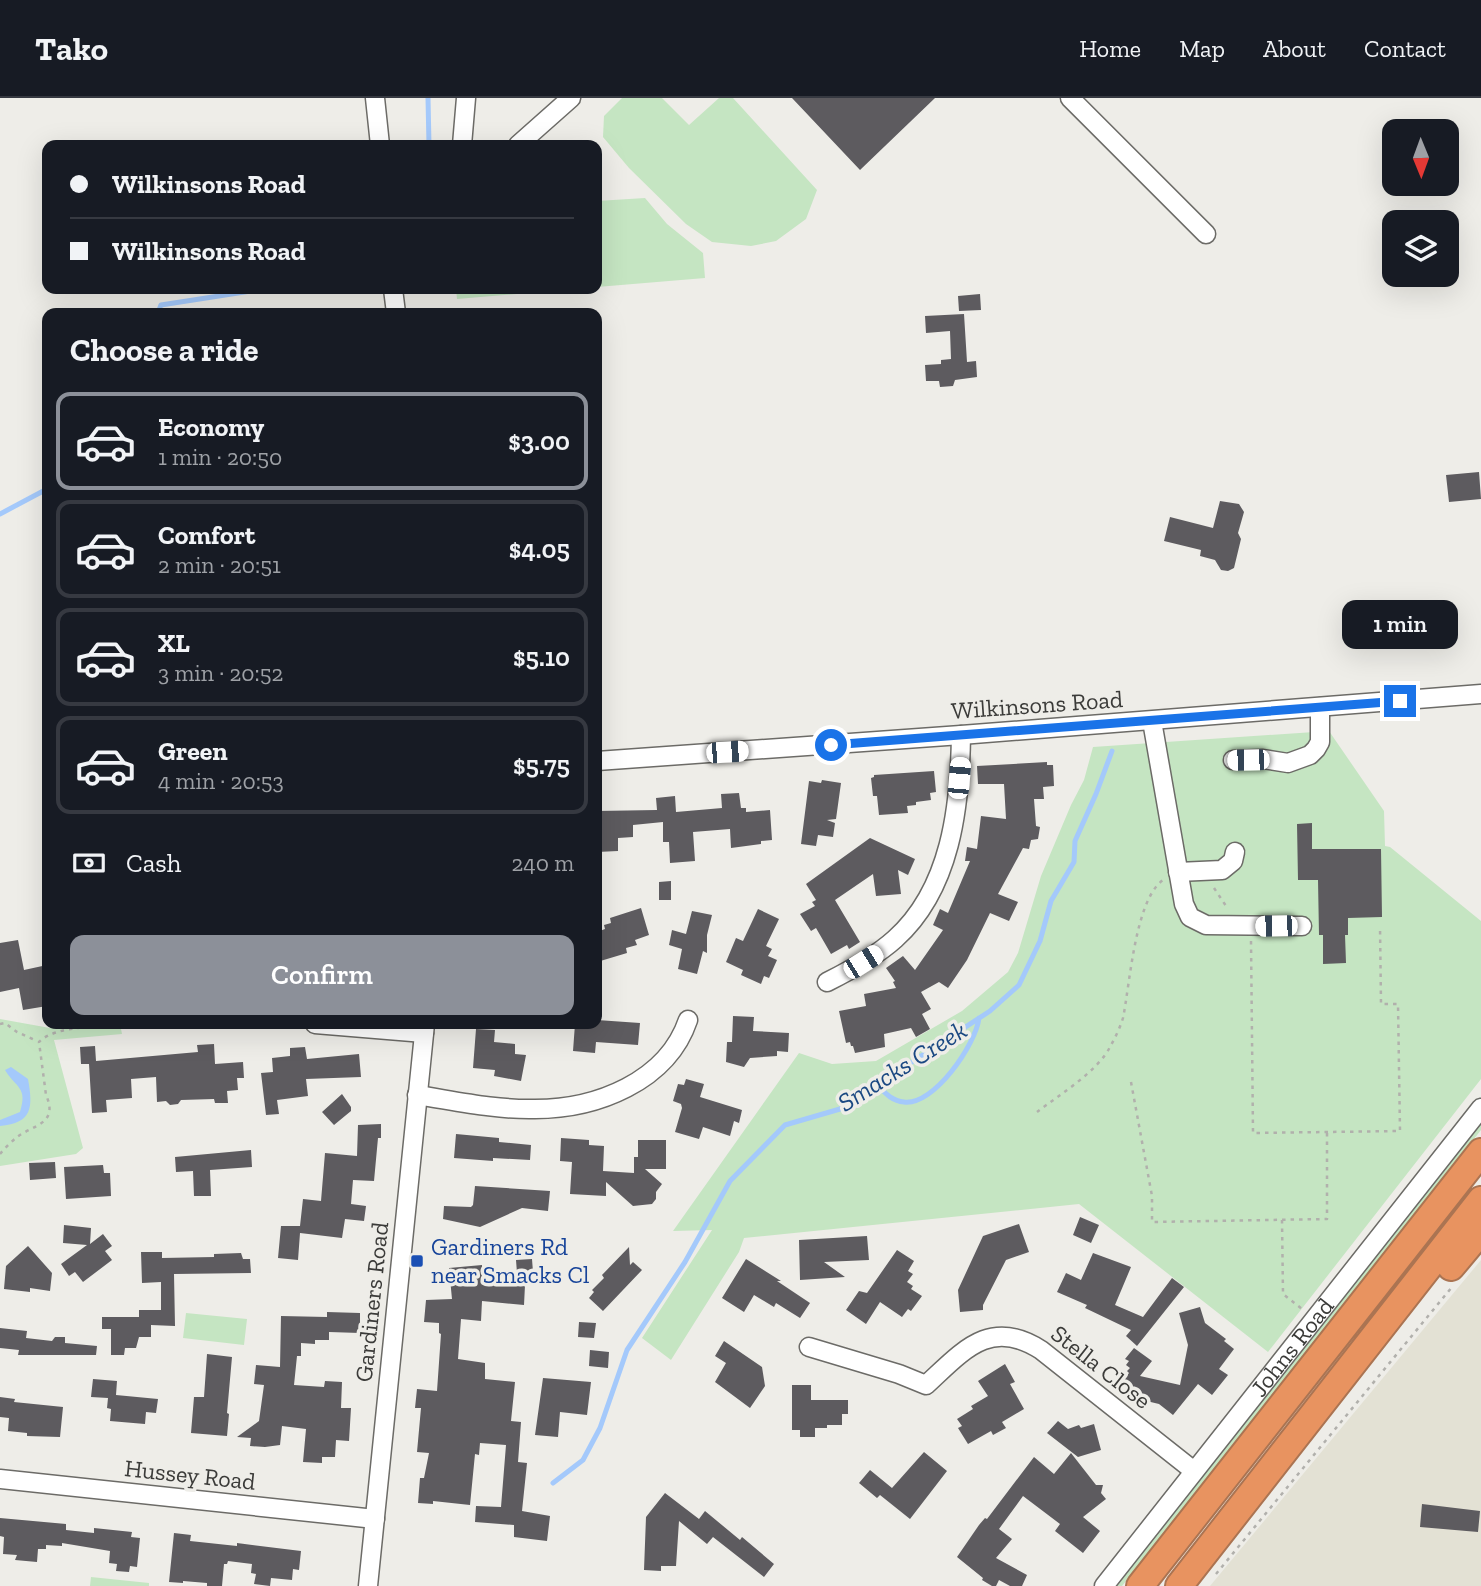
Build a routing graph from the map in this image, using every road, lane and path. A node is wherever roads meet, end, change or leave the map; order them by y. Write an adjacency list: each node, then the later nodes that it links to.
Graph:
1 (375, 98): 5 (street)
2 (466, 98): 6 (street)
3 (1070, 98): 8 (street)
4 (568, 99): 7 (street)
5 (379, 140)
6 (462, 140)
7 (523, 140)
8 (1206, 234)
9 (1481, 694): 10 (street, Wilkinsons Road)
10 (1320, 707): 11 (street, Wilkinsons Road); 13 (street)
11 (1152, 721): 12 (street, Wilkinsons Road); 17 (street)
12 (961, 735): 14 (street, Wilkinsons Road); 21 (street)
13 (1233, 760)
14 (602, 761)
15 (1235, 852): 16 (street)
16 (1211, 871): 17 (street); 18 (path)
17 (1178, 872): 18 (street); 30 (path)
18 (1244, 926): 19 (street); 31 (path)
19 (1302, 926)
20 (1380, 926): 31 (path)
21 (827, 982)
22 (688, 1020): 28 (street)
23 (0, 1024): 26 (path)
24 (78, 1029): 26 (path)
25 (425, 1029): 28 (street, Gardiners Road)
26 (39, 1042): 33 (path)
27 (1131, 1082): 35 (path)
28 (417, 1095): 42 (street, Gardiners Road)
29 (1481, 1108): 38 (street, Johns Road)
30 (1037, 1112)
31 (1327, 1132): 35 (path)
32 (1481, 1152): 46 (highway, Johns Road)
33 (0, 1154)
34 (1481, 1200): 47 (highway)
35 (1282, 1220): 38 (path)
36 (1481, 1231): 43 (highway)
37 (1455, 1283): 43 (path)
38 (1315, 1318): 40 (street, Johns Road)
39 (809, 1347): 40 (street, Stella Close)
40 (1194, 1471): 45 (street, Johns Road)
41 (0, 1479): 42 (street, Hussey Road)
42 (375, 1519): 44 (street, Gardiners Road)
43 (1203, 1581)
44 (368, 1586)
45 (1104, 1586)
46 (1140, 1586)
47 (1179, 1586)

